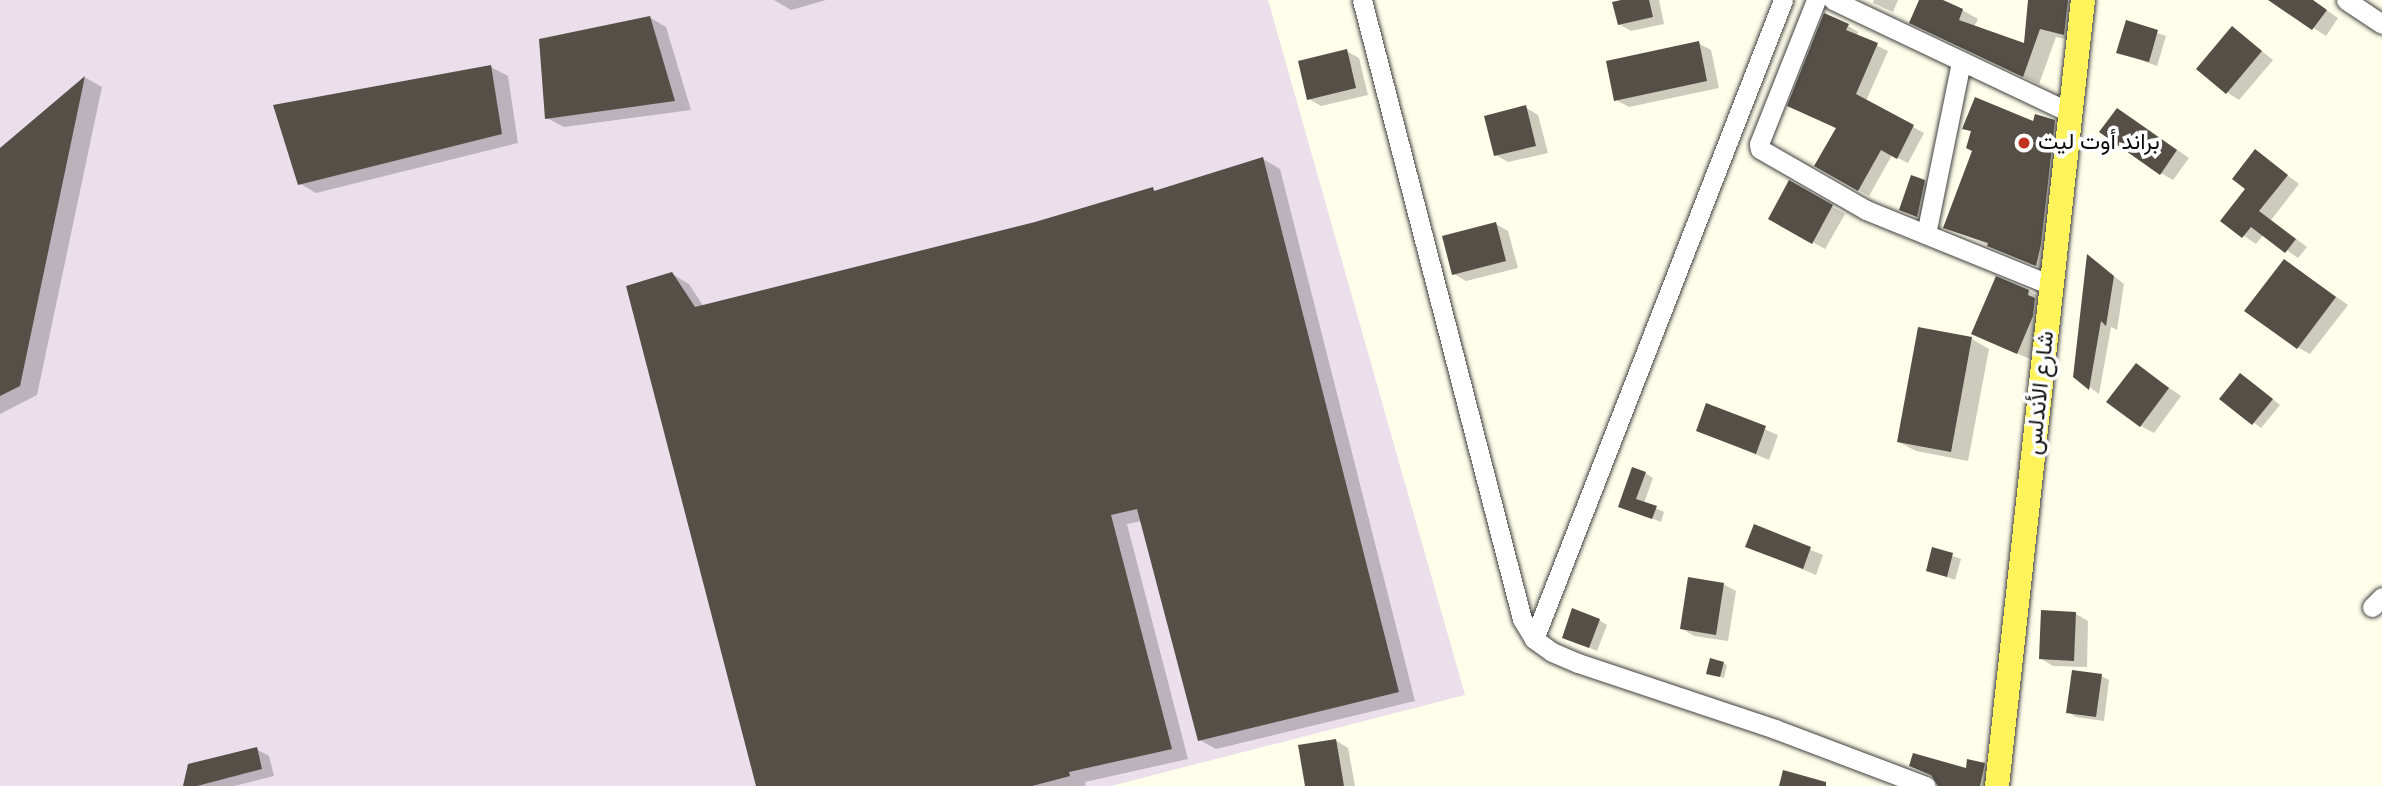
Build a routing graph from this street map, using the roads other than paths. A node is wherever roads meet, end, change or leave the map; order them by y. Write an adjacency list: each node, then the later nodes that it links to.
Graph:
1 (1362, 0): 12 (street)
2 (1783, 0): 12 (street)
3 (1816, 0): 10 (street)
4 (1833, 0): 8 (street)
5 (2083, 0): 9 (main road, شارع الأندلس)
6 (2346, 0): 7 (street)
7 (2382, 24)
8 (1961, 62): 9 (street); 10 (street)
9 (2071, 113): 11 (main road, شارع الأندلس)
10 (1926, 234): 11 (street)
11 (2053, 286): 14 (main road, شارع الأندلس)
12 (1534, 639): 13 (street)
13 (1926, 786)
14 (1997, 786)

